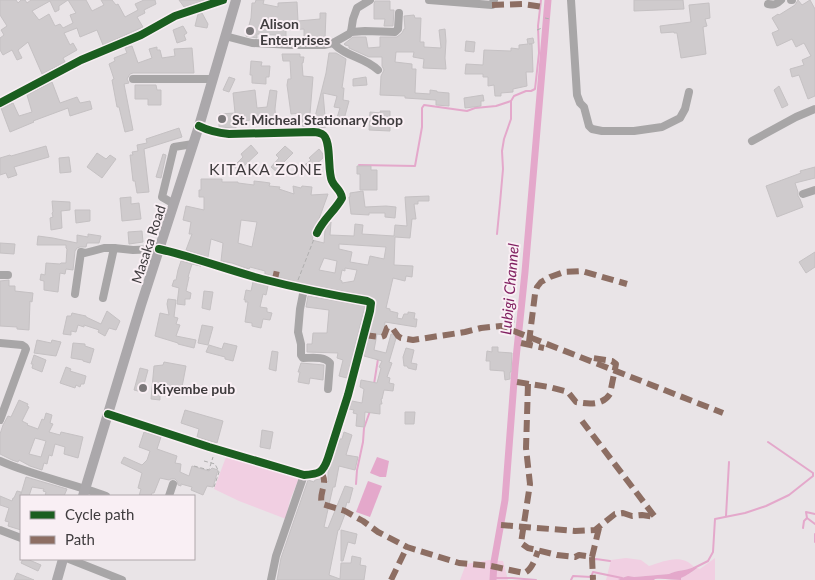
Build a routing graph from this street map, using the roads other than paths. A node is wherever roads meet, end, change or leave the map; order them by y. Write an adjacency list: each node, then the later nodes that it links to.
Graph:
1 (223, 0): 8 (street)
2 (236, 0): 12 (main road, Masaka Road)
3 (370, 0): 11 (street)
4 (429, 0): 5 (street)
5 (494, 0)
6 (571, 0): 17 (street)
7 (781, 0): 9 (street)
8 (201, 3): 18 (street)
9 (768, 4)
10 (399, 13): 11 (street)
11 (351, 32): 13 (street)
12 (225, 36): 13 (street); 16 (main road, Masaka Road)
13 (334, 43): 14 (street)
14 (378, 70)
15 (133, 79): 16 (street)
16 (213, 79): 20 (main road, Masaka Road)
17 (689, 92)
18 (0, 103)
19 (815, 108): 21 (street)
20 (199, 126): 22 (main road, Masaka Road); 26 (street)
21 (752, 142)
22 (193, 144): 25 (main road, Masaka Road); 25 (street)
23 (815, 190): 24 (street)
24 (803, 194)
25 (174, 204): 28 (main road, Masaka Road)
26 (317, 233)
27 (114, 248): 28 (street); 30 (street); 31 (street)
28 (160, 250): 29 (street); 34 (main road, Masaka Road)
29 (300, 288): 33 (street); 37 (street)
30 (75, 294)
31 (103, 298)
32 (0, 343): 35 (street)
33 (328, 390)
34 (108, 414): 37 (street); 39 (main road, Masaka Road)
35 (0, 420)
36 (0, 461): 39 (street)
37 (304, 475): 48 (street)
38 (173, 484): 41 (street)
39 (84, 492): 40 (street)
40 (100, 495)
41 (169, 495)
42 (0, 530): 43 (street)
43 (20, 538)
44 (64, 560): 46 (main road)
45 (72, 560): 47 (street)
46 (57, 580)
47 (122, 580)
48 (271, 580)

